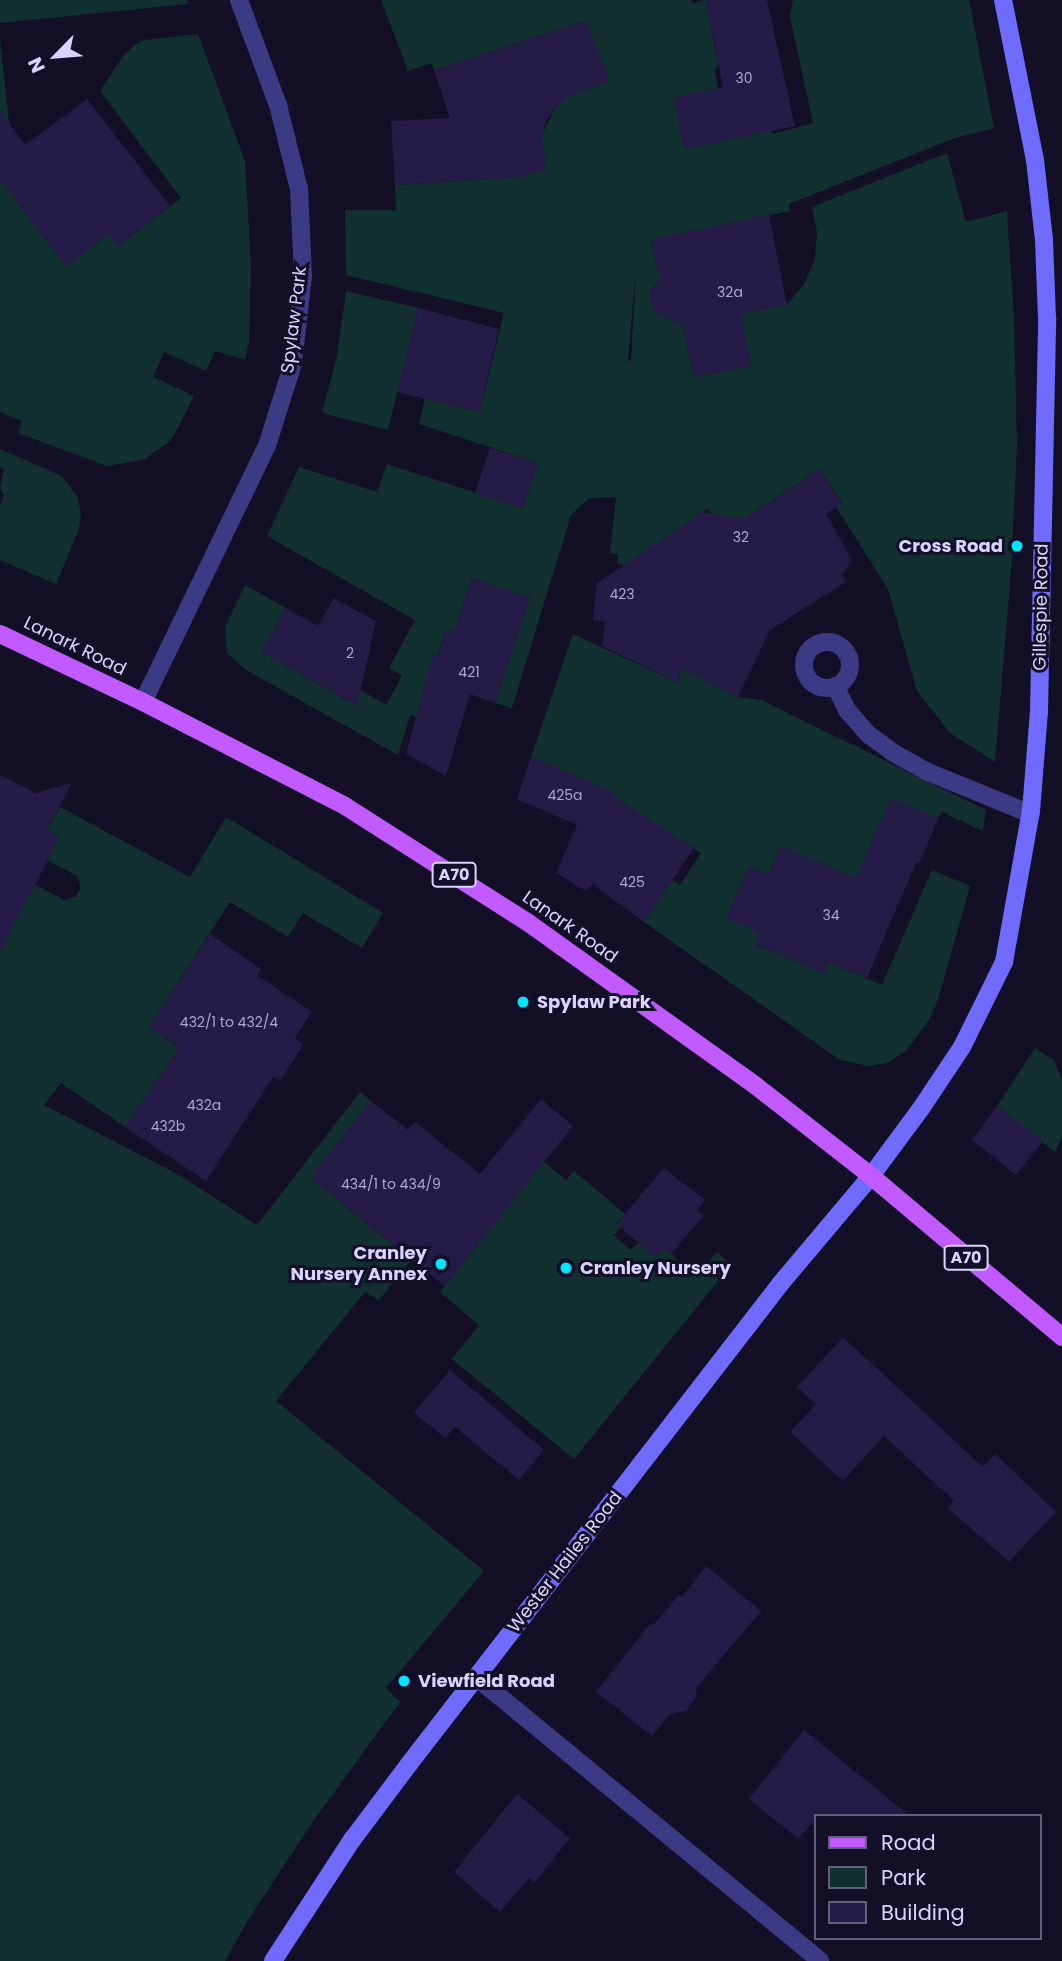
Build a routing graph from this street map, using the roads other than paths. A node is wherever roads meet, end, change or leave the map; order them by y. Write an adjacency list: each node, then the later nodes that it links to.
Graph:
1 (239, 0): 5 (street, Spylaw Park)
2 (1003, 0): 6 (main road, Gillespie Road)
3 (0, 634): 5 (main road, Lanark Road / A70)
4 (835, 686): 6 (street)
5 (142, 702): 7 (main road, Lanark Road / A70)
6 (1031, 814): 7 (main road, Gillespie Road)
7 (871, 1176): 8 (main road, Lanark Road / A70); 9 (main road, Wester Hailes Road)
8 (1062, 1337)
9 (476, 1676): 10 (main road, Wester Hailes Road); 11 (street)
10 (274, 1961)
11 (820, 1961)

